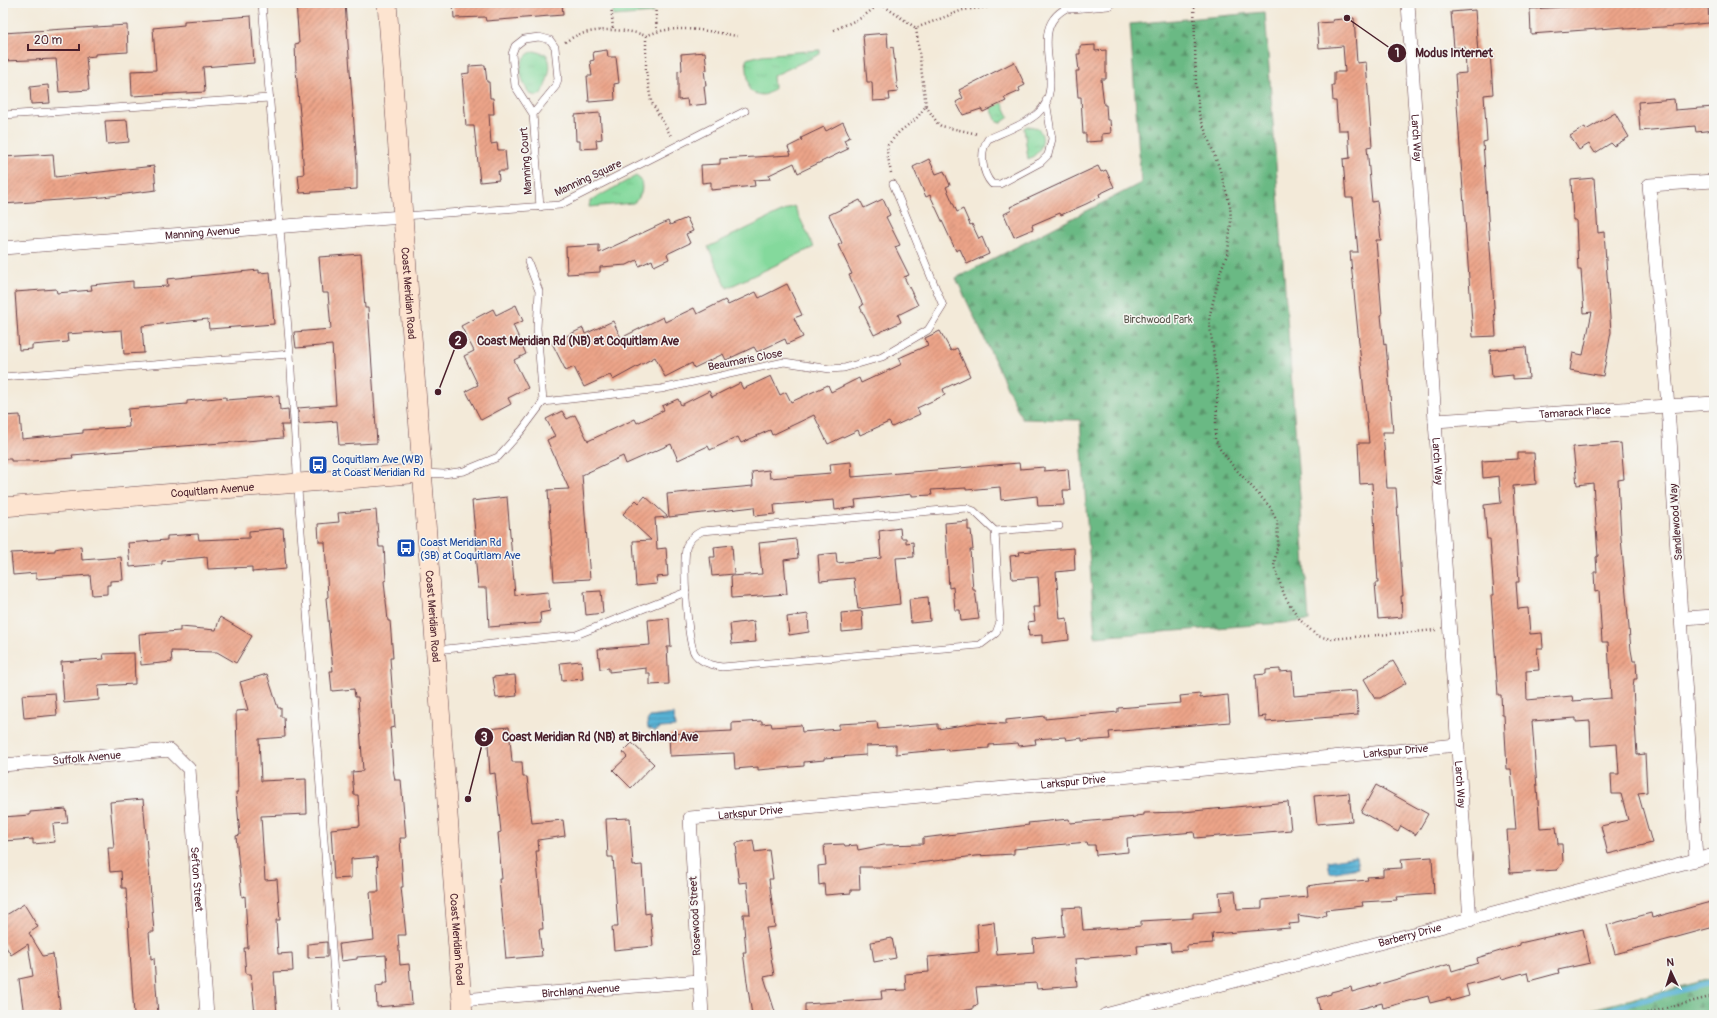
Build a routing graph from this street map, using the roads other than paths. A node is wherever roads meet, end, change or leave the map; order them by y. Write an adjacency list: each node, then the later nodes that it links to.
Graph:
1 (262, 3): 6 (lane)
2 (387, 3): 14 (main road, Coast Meridian Road)
3 (1108, 3): 5 (street)
4 (1408, 3): 23 (street, Larch Way)
5 (1071, 6): 7 (lane)
6 (270, 98): 10 (lane); 15 (lane)
7 (1046, 101): 7 (lane)
8 (745, 111): 13 (lane, Manning Square)
9 (533, 114): 9 (lane, Manning Court); 13 (lane, Manning Court)
10 (3, 115)
11 (1714, 181): 22 (street, Sandlewood Way)
12 (893, 184): 20 (lane, Beaumaris Close)
13 (540, 207): 14 (lane, Manning Square)
14 (402, 216): 15 (street, Manning Avenue); 24 (main road, Coast Meridian Road)
15 (278, 227): 16 (street, Manning Avenue); 18 (lane)
16 (3, 248)
17 (528, 262): 20 (lane)
18 (290, 354): 19 (lane); 25 (lane)
19 (3, 377)
20 (543, 402): 24 (lane)
21 (1714, 403): 22 (street, Tamarack Place)
22 (1668, 406): 23 (street, Tamarack Place); 31 (street, Sandlewood Way)
23 (1435, 421): 33 (street, Larch Way)
24 (422, 473): 25 (main road, Coquitlam Avenue); 32 (main road, Coast Meridian Road)
25 (298, 483): 26 (main road, Coquitlam Avenue); 43 (lane)
26 (3, 507)
27 (1059, 526): 28 (lane)
28 (995, 531): 29 (lane); 29 (lane)
29 (686, 592): 32 (lane)
30 (1714, 616): 31 (street)
31 (1682, 618): 38 (street, Sandlewood Way)
32 (435, 650): 41 (main road, Coast Meridian Road)
33 (1457, 745): 36 (street, Larkspur Drive); 39 (street, Larch Way)
34 (170, 750): 35 (street, Suffolk Avenue); 42 (street, Sefton Street)
35 (3, 765)
36 (690, 818): 40 (street, Rosewood Street)
37 (1714, 855): 38 (street, Barberry Drive)
38 (1696, 859): 39 (street, Barberry Drive)
39 (1470, 920): 45 (street, Barberry Drive)
40 (699, 981): 41 (street, Birchland Avenue); 44 (street, Rosewood Street)
41 (462, 1008)
42 (207, 1015)
43 (337, 1015)
44 (702, 1015)
45 (1105, 1015)

